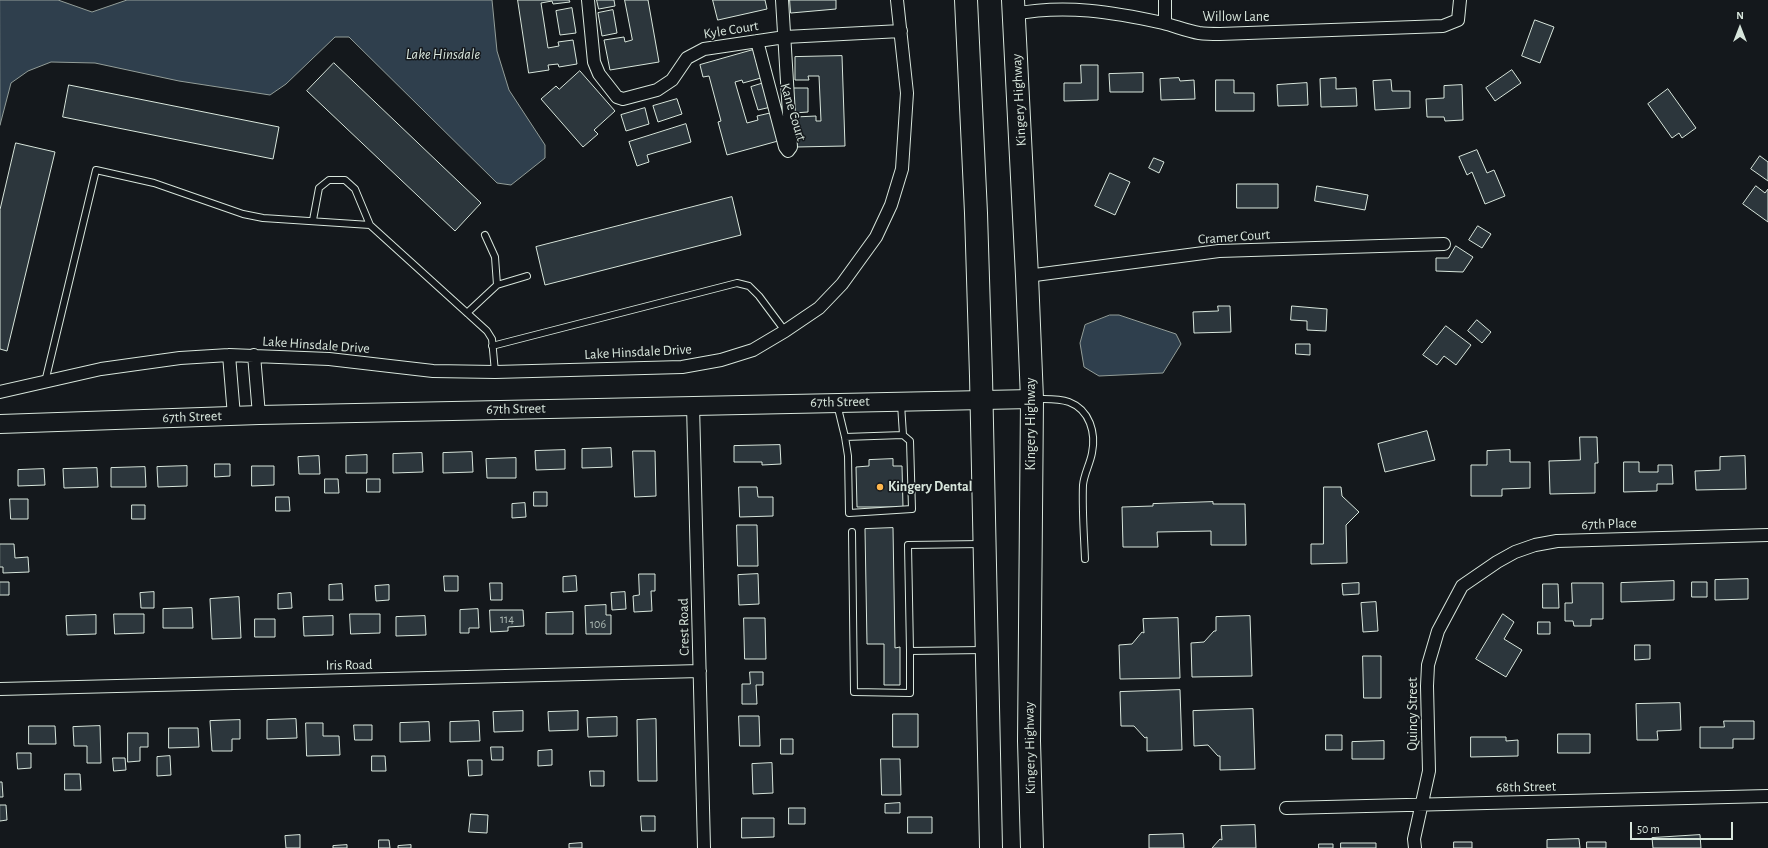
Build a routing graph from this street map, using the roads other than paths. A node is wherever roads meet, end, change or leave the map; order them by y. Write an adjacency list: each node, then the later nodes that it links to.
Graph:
1 (588, 0): 12 (street, Kyle Court)
2 (777, 0): 11 (street, Kane Court)
3 (782, 0): 11 (street, Kane Court)
4 (897, 0): 10 (street, Lake Hinsdale Drive)
5 (966, 0): 29 (highway)
6 (1165, 0): 9 (street)
7 (1460, 0): 9 (street, Willow Lane)
8 (1014, 7): 9 (street, Willow Lane); 18 (highway, Kingery Highway)
9 (1165, 24)
10 (901, 31): 11 (street, Kyle Court); 21 (street, Lake Hinsdale Drive)
11 (785, 37): 12 (street, Kyle Court); 12 (street, Kane Court)
12 (757, 41)
13 (313, 220): 14 (lane); 14 (lane); 26 (lane)
14 (370, 225): 20 (lane)
15 (485, 235): 19 (lane)
16 (1444, 244): 18 (street, Cramer Court)
17 (527, 276): 19 (lane)
18 (1028, 276): 28 (highway, Kingery Highway)
19 (497, 285): 20 (lane)
20 (467, 312): 22 (lane)
21 (785, 331): 22 (lane); 25 (street, Lake Hinsdale Drive)
22 (492, 346): 25 (lane)
23 (229, 354): 24 (street, Lake Hinsdale Drive); 26 (street, Lake Hinsdale Drive); 34 (street)
24 (254, 355): 25 (street, Lake Hinsdale Drive); 33 (street, Lake Hinsdale Drive)
25 (495, 372)
26 (45, 382): 27 (street, Lake Hinsdale Drive)
27 (0, 392)
28 (1032, 399): 29 (street, 67th Street); 41 (lane); 52 (highway, Kingery Highway)
29 (982, 400): 30 (street, 67th Street); 40 (highway)
30 (901, 401): 31 (street, 67th Street); 36 (lane)
31 (837, 402): 32 (street, 67th Street); 37 (lane)
32 (694, 405): 33 (street, 67th Street); 45 (street, Crest Road)
33 (259, 415): 34 (street, 67th Street)
34 (234, 416): 35 (street, 67th Street)
35 (0, 424)
36 (902, 435): 37 (lane); 37 (lane)
37 (845, 437)
38 (852, 532): 44 (lane)
39 (1768, 535): 42 (street, 67th Place)
40 (985, 544): 43 (highway); 44 (lane)
41 (1085, 559)
42 (1462, 586): 48 (street, Quincy Street)
43 (987, 650): 44 (lane); 51 (highway)
44 (910, 651)
45 (700, 671): 46 (street, Iris Road); 50 (street, Crest Road)
46 (0, 689)
47 (1768, 796): 48 (street, 68th Street)
48 (1422, 805): 49 (street, 68th Street); 53 (street, Quincy Street)
49 (1286, 808)
50 (704, 848)
51 (991, 848)
52 (1032, 848)
53 (1415, 848)

